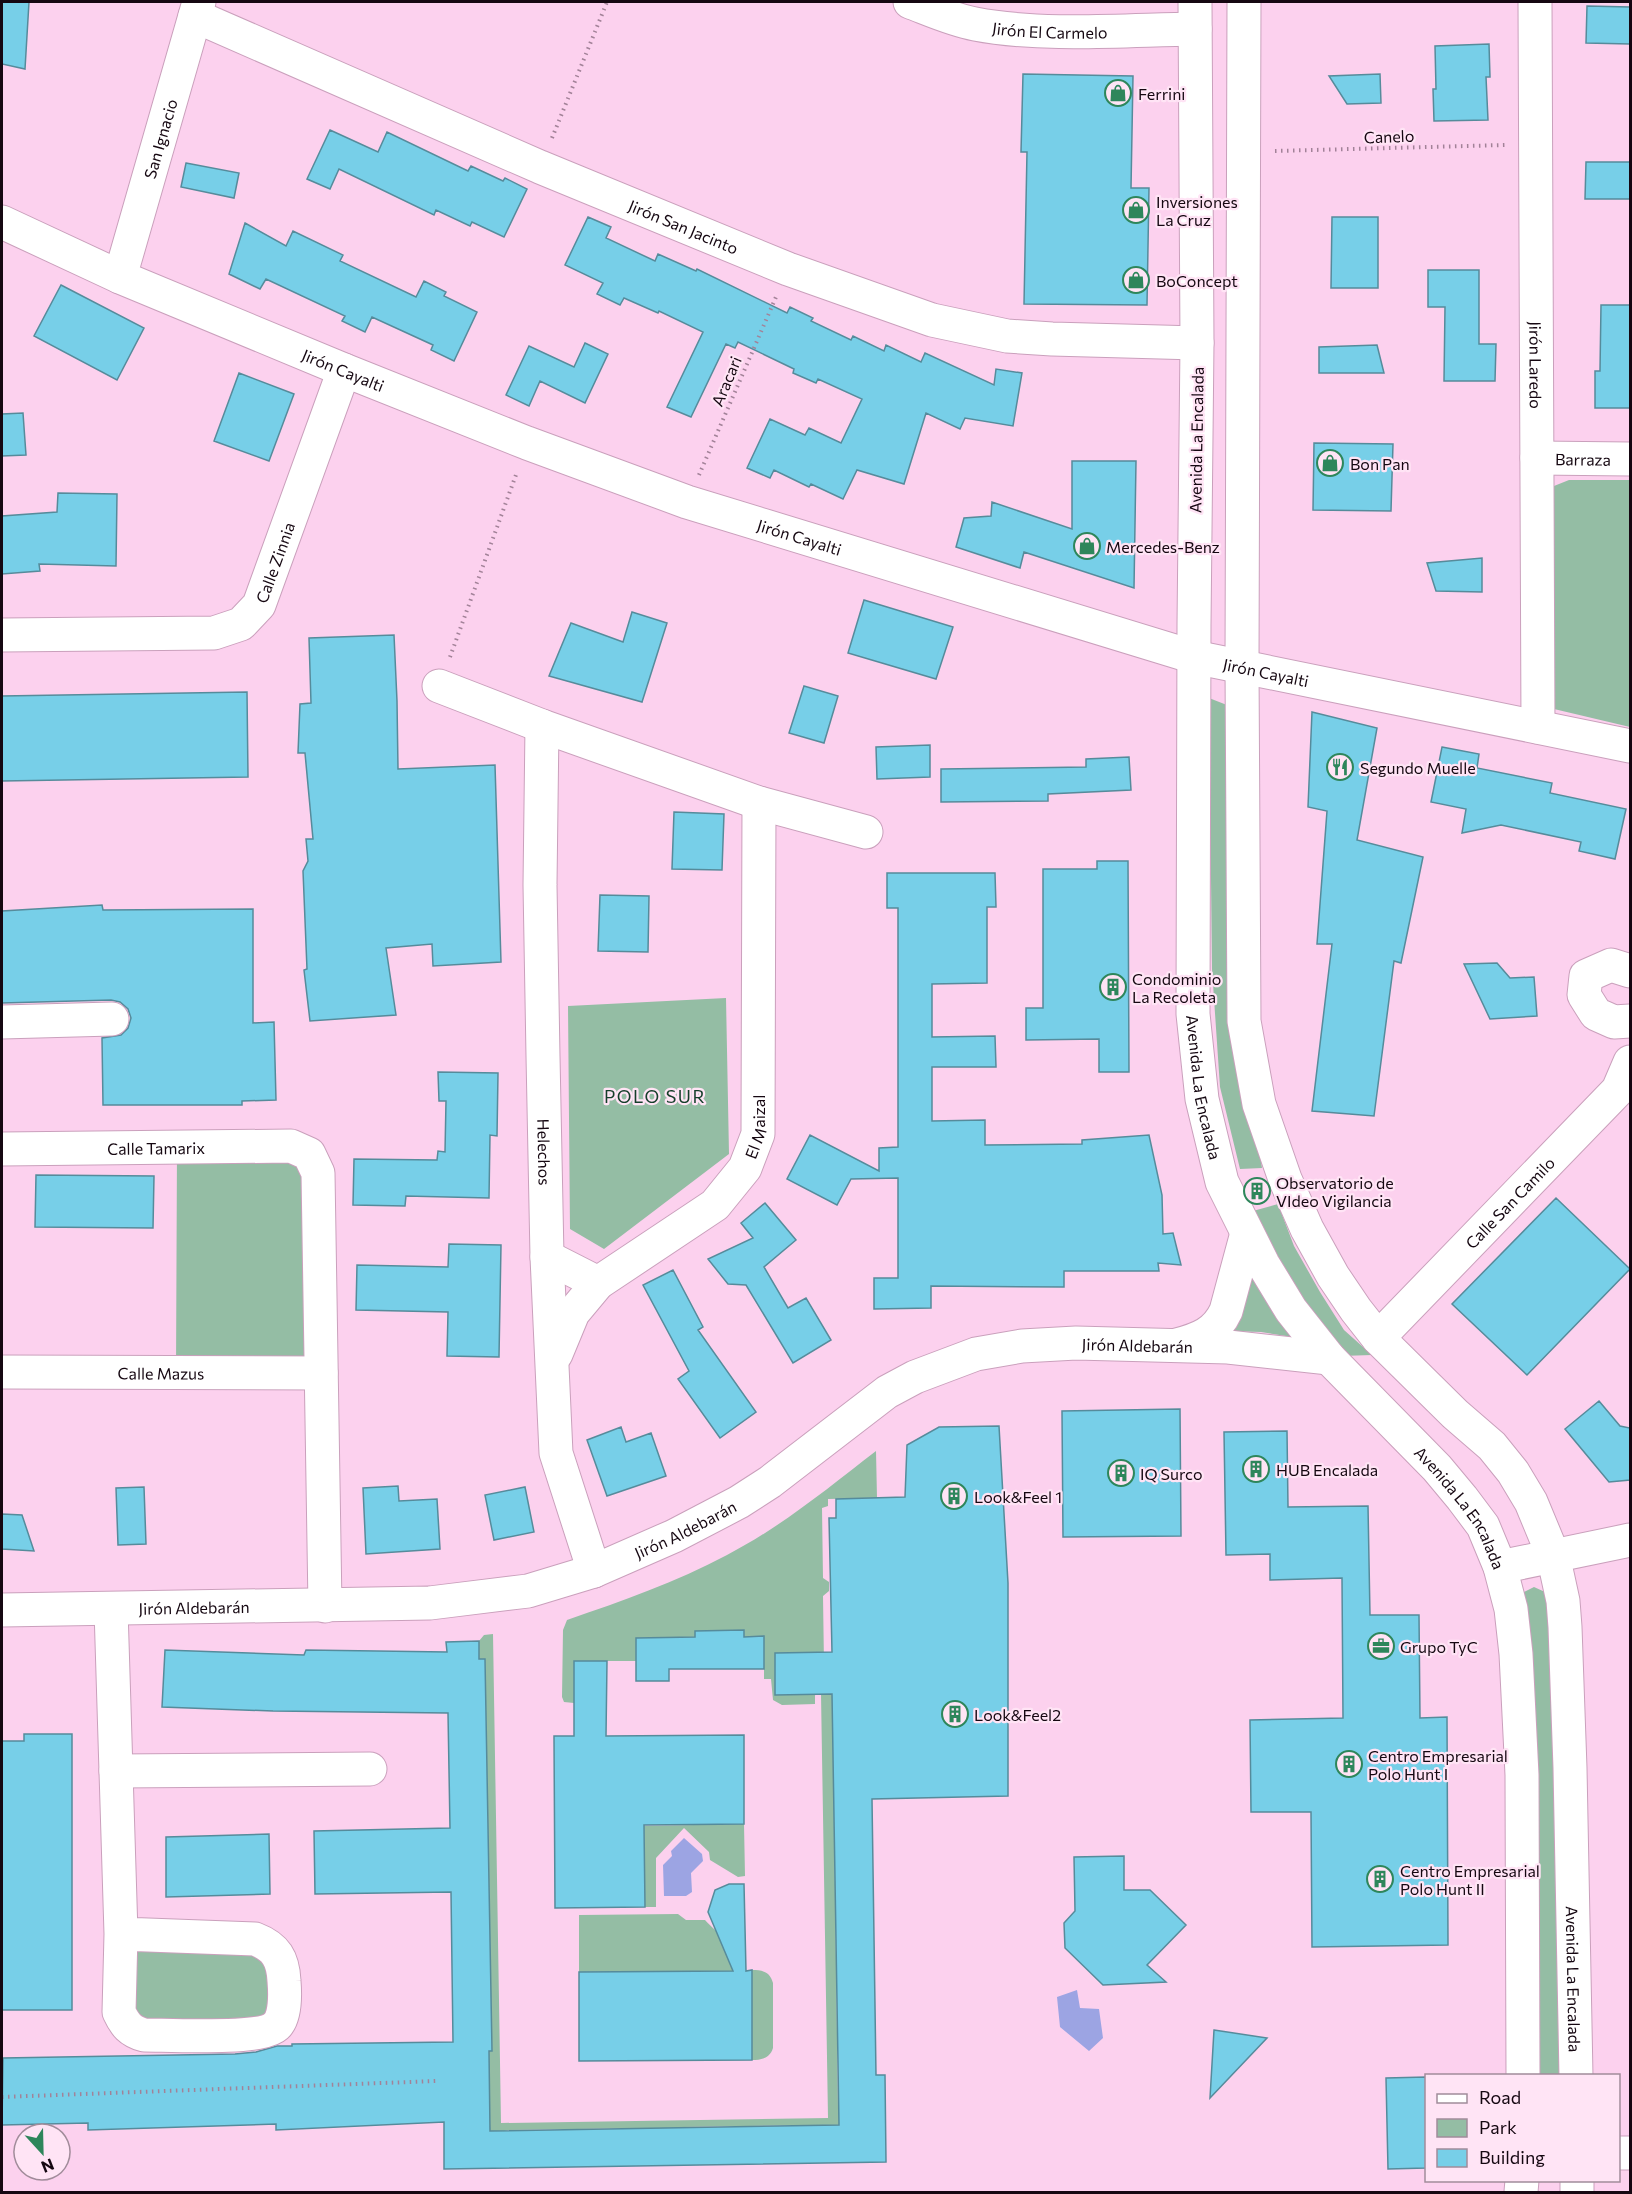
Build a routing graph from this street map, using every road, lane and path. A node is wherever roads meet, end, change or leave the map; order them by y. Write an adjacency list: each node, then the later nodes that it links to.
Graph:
1 (607, 2): 9 (path)
2 (910, 2): 6 (street, Jirón El Carmelo)
3 (1244, 2): 8 (street, Avenida La Encalada)
4 (1535, 2): 7 (street, Jirón Laredo)
5 (197, 9): 9 (street, Jirón San Jacinto); 12 (street, San Ignacio)
6 (1195, 15): 13 (street, Avenida La Encalada)
7 (1535, 144): 8 (path, Canelo); 16 (street, Jirón Laredo)
8 (1242, 152): 21 (street, Avenida La Encalada)
9 (540, 167): 11 (street, Jirón San Jacinto)
10 (2, 222): 12 (street, Jirón Cayalti)
11 (788, 269): 13 (street, Jirón San Jacinto); 18 (path, Aracari)
12 (120, 277): 14 (street, Jirón Cayalti)
13 (1197, 343): 20 (street, Avenida La Encalada)
14 (344, 370): 15 (street, Jirón Cayalti); 19 (street, Calle Zinnia)
15 (527, 443): 18 (street, Jirón Cayalti); 22 (path)
16 (1537, 458): 17 (street, Barraza); 24 (street, Jirón Laredo)
17 (1630, 459)
18 (687, 502): 20 (street, Jirón Cayalti)
19 (2, 635)
20 (1194, 657): 21 (street, Jirón Cayalti); 34 (street, Avenida La Encalada)
21 (1242, 666): 24 (street, Jirón Cayalti); 37 (street, Avenida La Encalada)
22 (439, 686): 23 (street)
23 (542, 726): 26 (street); 35 (street, Helechos)
24 (1538, 727): 25 (street, Jirón Cayalti)
25 (1630, 746)
26 (759, 803): 27 (street); 36 (street, El Maizal)
27 (866, 832)
28 (1630, 970): 30 (street)
29 (112, 1019): 31 (street)
30 (1630, 1021)
31 (2, 1022)
32 (1630, 1062): 37 (street, Calle San Camilo)
33 (2, 1149): 42 (street, Calle Tamarix)
34 (1246, 1233): 38 (street); 39 (street, Avenida La Encalada)
35 (547, 1257): 36 (street); 40 (street, Helechos)
36 (598, 1283): 40 (street, El Maizal)
37 (1378, 1338): 43 (street, Avenida La Encalada)
38 (1176, 1345): 39 (street, Jirón Aldebarán); 47 (street, Jirón Aldebarán)
39 (1329, 1358): 43 (street, Jirón Aldebarán); 46 (street, Avenida La Encalada)
40 (553, 1361): 47 (street, Helechos)
41 (2, 1372): 42 (street, Calle Mazus)
42 (321, 1373): 48 (street)
43 (1492, 1446): 45 (street, Avenida La Encalada)
44 (1630, 1540): 45 (street)
45 (1553, 1555): 46 (street); 55 (street, Avenida La Encalada)
46 (1500, 1567): 54 (street, Avenida La Encalada)
47 (594, 1570): 48 (street, Jirón Aldebarán)
48 (325, 1606): 49 (street, Jirón Aldebarán)
49 (111, 1609): 50 (street, Jirón Aldebarán); 52 (street)
50 (2, 1610)
51 (370, 1769): 52 (street)
52 (116, 1772): 53 (street)
53 (121, 1934): 53 (street)
54 (1523, 2074)
55 (1576, 2074)
56 (437, 2081): 57 (path)
57 (2, 2097)

